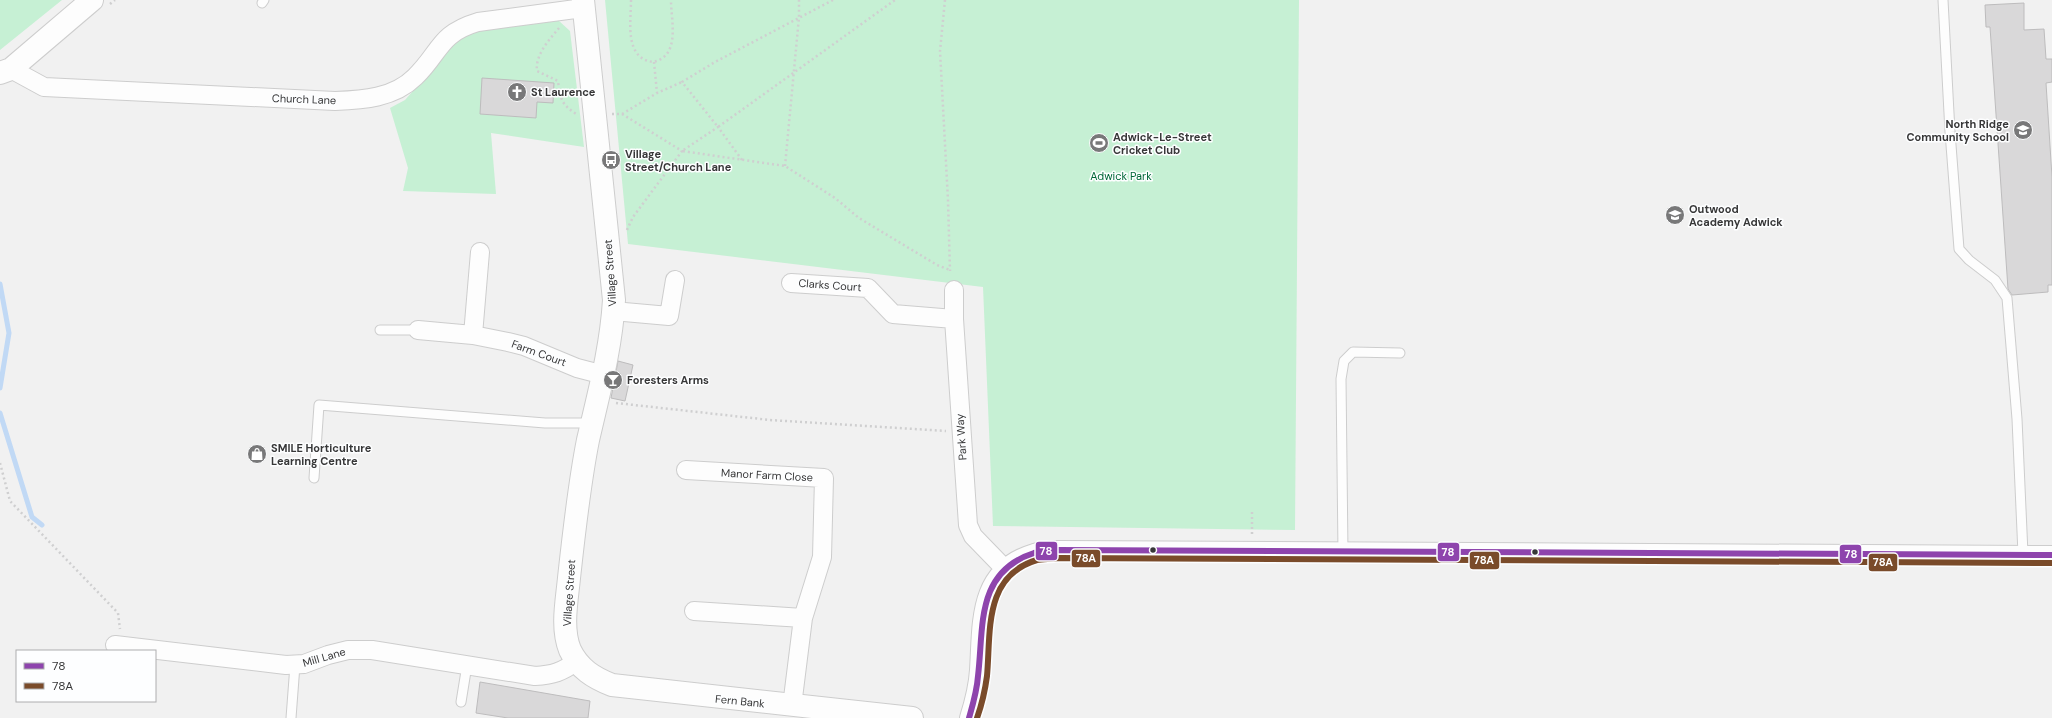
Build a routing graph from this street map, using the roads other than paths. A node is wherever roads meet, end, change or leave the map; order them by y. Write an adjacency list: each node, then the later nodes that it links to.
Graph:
1 (92, 0): 4 (street)
2 (1943, 0): 20 (lane)
3 (583, 4): 4 (street, Church Lane); 9 (street, Village Street)
4 (6, 71)
5 (480, 252): 13 (street)
6 (674, 280): 9 (street)
7 (791, 283): 10 (street, Clarks Court)
8 (954, 290): 10 (street, Park Way)
9 (613, 311): 15 (street, Village Street)
10 (954, 319): 22 (street, Park Way)
11 (380, 330): 12 (lane)
12 (418, 330): 13 (street, Farm Court)
13 (473, 335): 15 (street, Farm Court)
14 (1400, 353): 19 (lane)
15 (604, 374): 16 (street, Village Street)
16 (592, 424): 18 (lane); 26 (street, Village Street)
17 (686, 470): 24 (street, Manor Farm Close)
18 (314, 478)
19 (1344, 552): 20 (street); 22 (street)
20 (2023, 554): 21 (street)
21 (2052, 555)
22 (1006, 569): 33 (street)
23 (694, 611): 24 (street)
24 (803, 618): 30 (street, Manor Farm Close)
25 (118, 645): 27 (street, Mill Lane)
26 (576, 661): 28 (street, Mill Lane); 30 (street, Fern Bank)
27 (295, 665): 28 (street, Mill Lane); 31 (lane)
28 (467, 665): 29 (lane)
29 (462, 702)
30 (792, 706): 32 (street, Fern Bank)
31 (291, 718)
32 (912, 718)
33 (969, 718)

